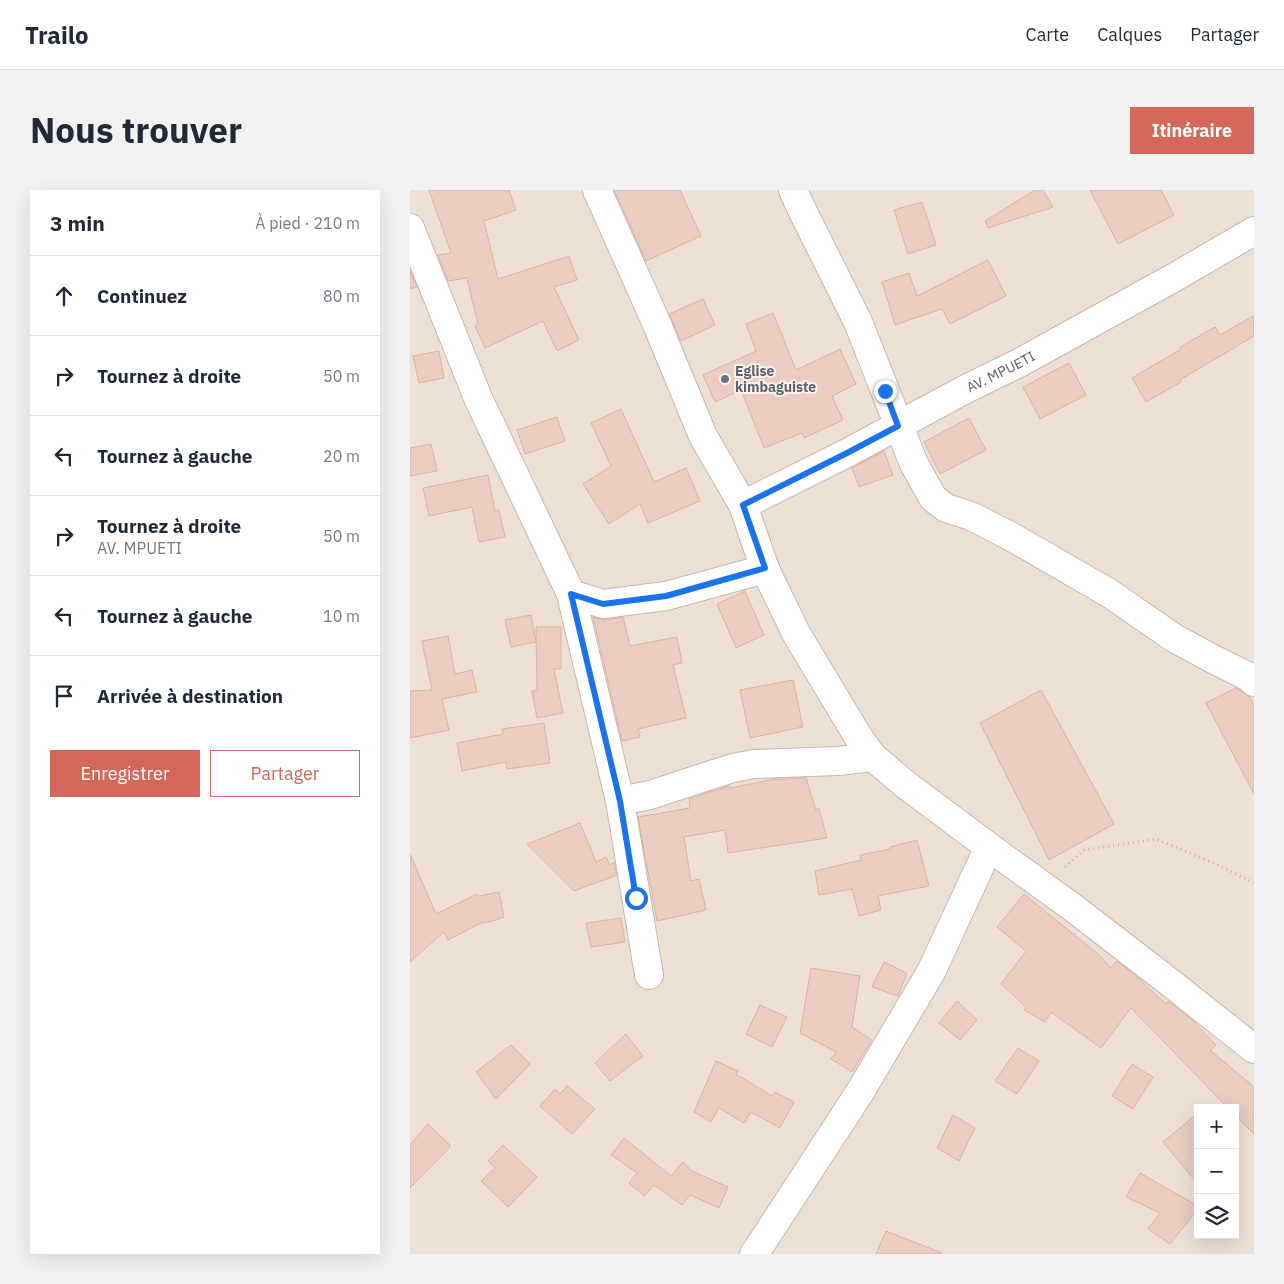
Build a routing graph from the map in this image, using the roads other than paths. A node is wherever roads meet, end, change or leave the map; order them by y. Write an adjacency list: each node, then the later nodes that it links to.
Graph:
1 (597, 190): 6 (street)
2 (793, 190): 5 (street)
3 (410, 228): 8 (street)
4 (1254, 231): 5 (street, AV. MPUETI)
5 (898, 426): 6 (street, AV. MPUETI); 9 (street)
6 (743, 505): 7 (street)
7 (765, 568): 8 (street); 10 (street)
8 (571, 594): 11 (street)
9 (1254, 682)
10 (873, 757): 11 (street); 12 (street)
11 (620, 801): 13 (street)
12 (989, 847): 14 (street); 15 (street)
13 (649, 975)
14 (1254, 1049)
15 (754, 1254)

